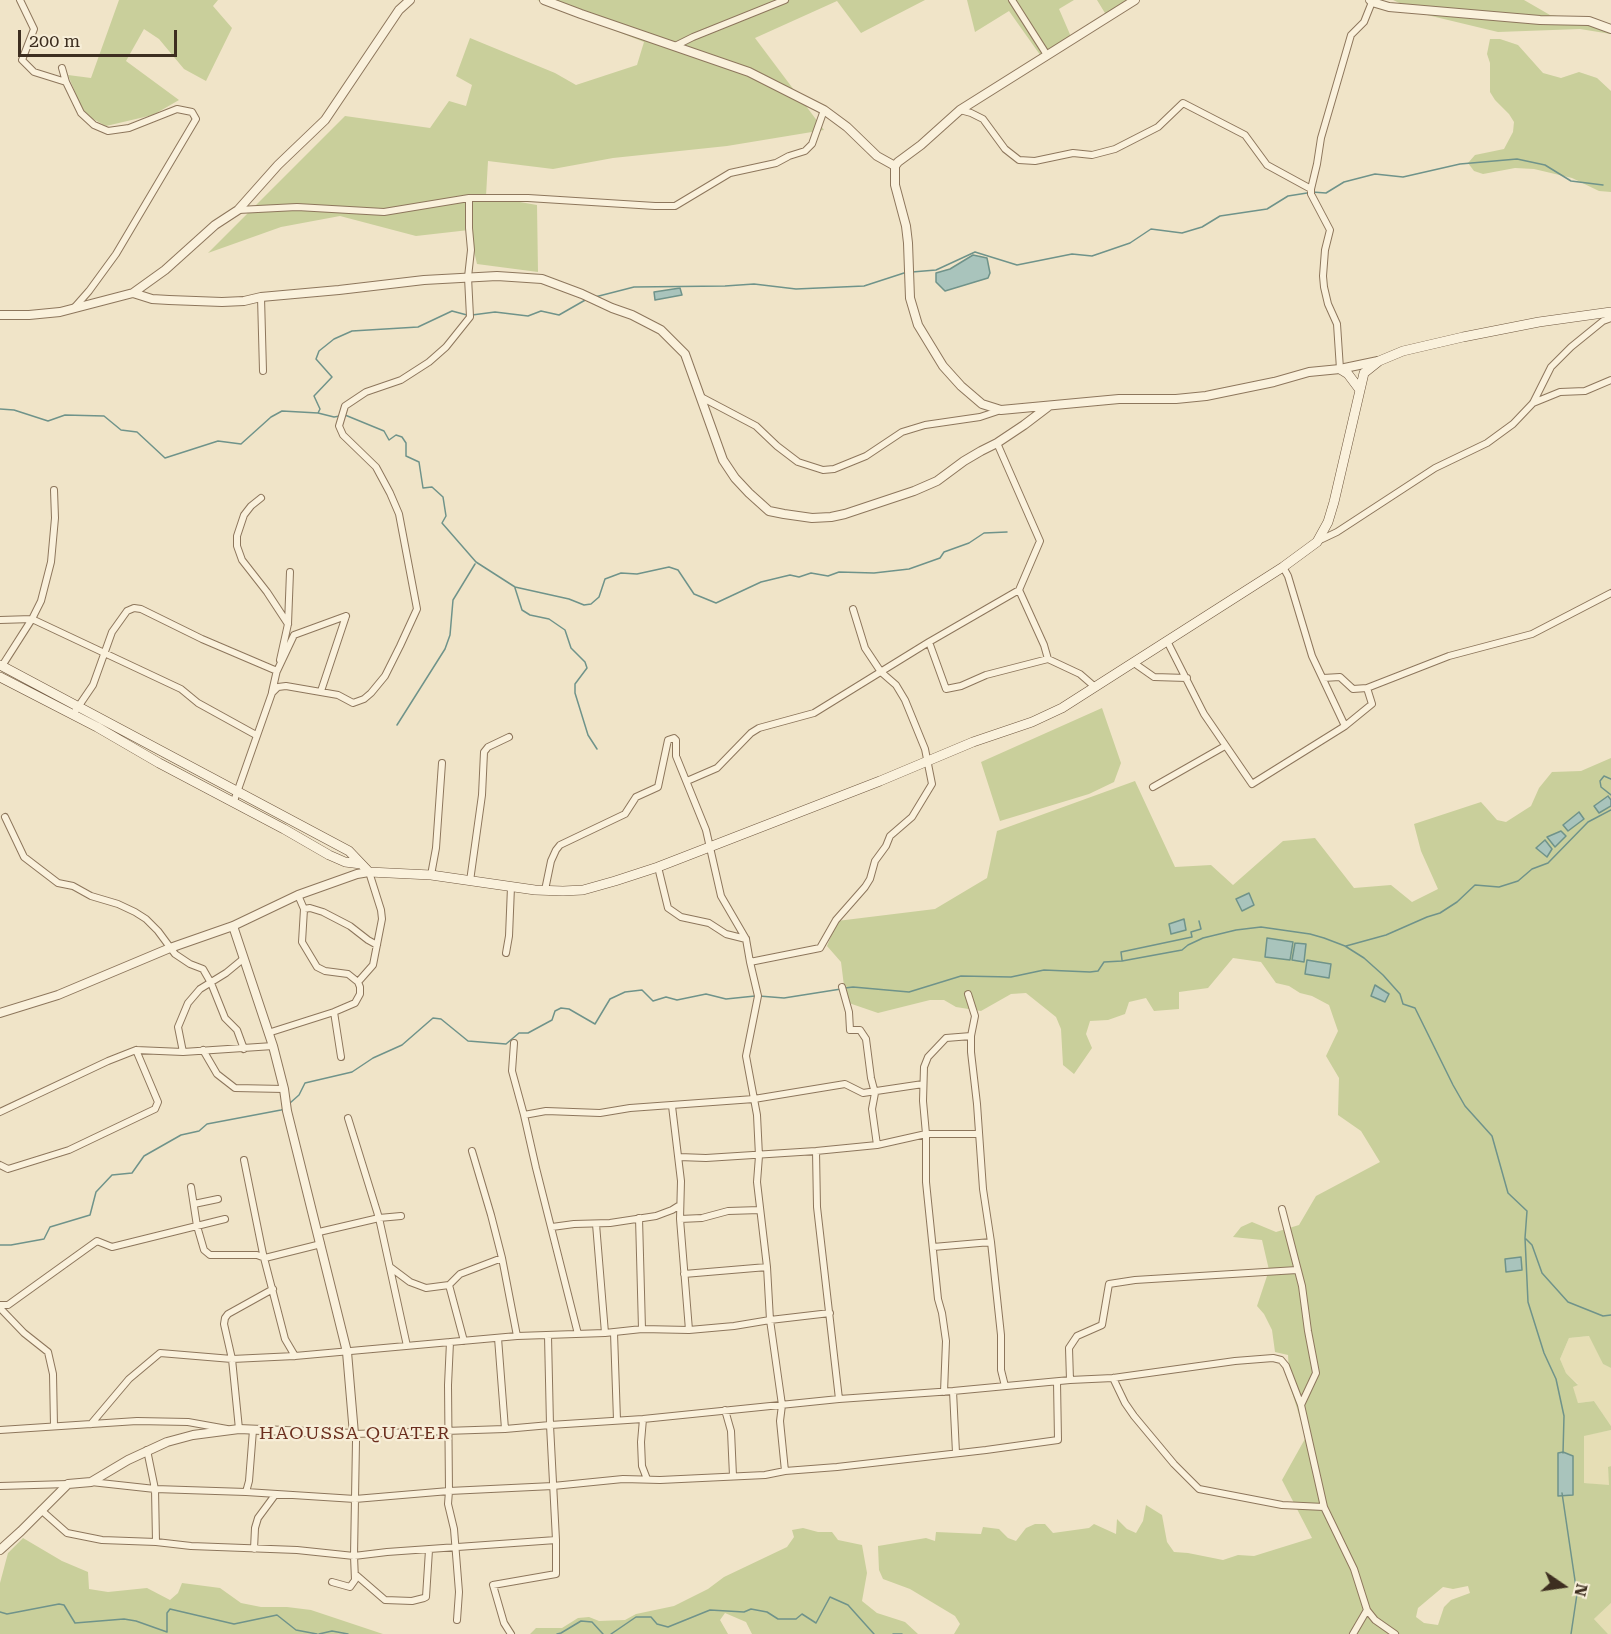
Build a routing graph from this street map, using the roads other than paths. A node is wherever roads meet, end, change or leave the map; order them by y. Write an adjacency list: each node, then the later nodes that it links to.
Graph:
1 (20, 0): 12 (street)
2 (410, 0): 18 (street)
3 (544, 0): 9 (street)
4 (786, 0): 9 (street)
5 (1012, 0): 10 (street)
6 (1135, 0): 10 (street)
7 (1371, 1): 8 (street); 16 (street)
8 (1611, 28)
9 (675, 46): 13 (street)
10 (1047, 55): 14 (street)
11 (62, 68): 12 (street)
12 (66, 82): 22 (street)
13 (824, 110): 15 (street); 17 (street)
14 (960, 110): 15 (street); 16 (street)
15 (895, 166): 34 (street)
16 (1311, 189): 27 (street)
17 (469, 198): 18 (street); 19 (street)
18 (238, 210): 20 (street)
19 (468, 278): 21 (street); 31 (street); 62 (street)
20 (133, 294): 21 (street); 22 (street)
21 (261, 297): 28 (street)
22 (74, 308): 24 (street)
23 (1611, 312): 26 (main road)
24 (0, 315)
25 (1611, 318): 32 (street)
26 (1379, 361): 27 (street); 30 (main road)
27 (1340, 369): 30 (main road); 33 (street)
28 (263, 370)
29 (1611, 380): 32 (street)
30 (1360, 390): 38 (main road)
31 (701, 397): 34 (street); 35 (street)
32 (1533, 403): 38 (street)
33 (1049, 406): 34 (street); 35 (street)
34 (1001, 410)
35 (997, 443): 41 (street)
36 (54, 490): 44 (street)
37 (261, 498): 46 (street)
38 (1317, 542): 39 (main road)
39 (1284, 567): 47 (main road); 57 (street)
40 (290, 572): 46 (street)
41 (1019, 590): 48 (street); 50 (street)
42 (1611, 593): 60 (street)
43 (853, 609): 54 (street)
44 (32, 619): 45 (street); 49 (street); 52 (street)
45 (0, 620)
46 (288, 624): 53 (street)
47 (1167, 641): 51 (main road); 56 (street)
48 (929, 642): 50 (street); 54 (street)
49 (106, 652): 53 (street); 64 (street); 67 (street)
50 (1048, 660): 59 (street)
51 (1134, 663): 56 (street); 59 (main road)
52 (1, 665): 58 (main road)
53 (277, 671): 62 (street); 63 (street)
54 (881, 672): 70 (street); 72 (street)
55 (0, 677): 61 (main road)
56 (1187, 678): 69 (street)
57 (1323, 678): 60 (street); 66 (street)
58 (29, 680): 61 (main road); 64 (main road)
59 (1095, 687): 70 (main road)
60 (1367, 688): 66 (street)
61 (24, 690): 65 (main road)
62 (321, 691): 63 (street)
63 (272, 693): 67 (street)
64 (79, 707): 65 (street); 74 (main road)
65 (71, 714): 75 (main road)
66 (1345, 726): 69 (street)
67 (256, 735): 74 (street)
68 (509, 737): 84 (street)
69 (1225, 746): 73 (street)
70 (929, 761): 79 (main road); 95 (street)
71 (442, 763): 83 (street)
72 (687, 781): 79 (street); 86 (street)
73 (1153, 787)
74 (237, 790): 75 (street); 77 (main road)
75 (234, 801): 78 (main road)
76 (5, 817): 92 (street)
77 (290, 819): 78 (main road); 80 (main road)
78 (284, 829): 80 (main road)
79 (710, 847): 81 (main road); 90 (street)
80 (361, 864): 82 (main road)
81 (658, 867): 86 (main road); 90 (street)
82 (369, 872): 83 (main road); 87 (street); 91 (street)
83 (431, 875): 84 (main road)
84 (470, 881): 85 (main road)
85 (511, 887): 86 (main road); 93 (street)
86 (545, 890)
87 (298, 895): 88 (street); 89 (street)
88 (304, 909): 91 (street); 96 (street)
89 (233, 926): 92 (street); 94 (street)
90 (746, 939): 95 (street)
91 (377, 945): 96 (street)
92 (170, 948): 97 (street); 101 (street)
93 (507, 953)
94 (243, 959): 97 (street); 102 (street)
95 (750, 962): 114 (street)
96 (358, 981): 100 (street)
97 (211, 983): 106 (street); 109 (street)
98 (842, 987): 113 (street)
99 (968, 994): 103 (street)
100 (334, 1012): 102 (street); 110 (street)
101 (0, 1013)
102 (268, 1033): 105 (street)
103 (971, 1036): 111 (street); 120 (street)
104 (514, 1043): 117 (street)
105 (273, 1046): 106 (street); 112 (street)
106 (244, 1049): 108 (street)
107 (136, 1050): 109 (street); 116 (street); 128 (street)
108 (203, 1050): 109 (street); 112 (street)
109 (183, 1052)
110 (341, 1057)
111 (923, 1084): 113 (street); 119 (street)
112 (284, 1089): 144 (street)
113 (875, 1092): 114 (street); 121 (street)
114 (754, 1099): 115 (street); 124 (street)
115 (672, 1106): 117 (street); 125 (street)
116 (0, 1112)
117 (524, 1115): 143 (street)
118 (348, 1118): 137 (street)
119 (926, 1134): 120 (street); 121 (street); 147 (street)
120 (980, 1134): 145 (street)
121 (878, 1145): 123 (street)
122 (472, 1151): 149 (street)
123 (816, 1151): 124 (street); 157 (street)
124 (759, 1155): 125 (street); 135 (street)
125 (679, 1157): 133 (street)
126 (244, 1160): 148 (street)
127 (0, 1165): 128 (street)
128 (9, 1169): 129 (street)
129 (0, 1172)
130 (191, 1187): 132 (street)
131 (218, 1199): 132 (street)
132 (194, 1204): 142 (street)
133 (680, 1205): 138 (street); 140 (street)
134 (1282, 1209): 152 (street)
135 (760, 1210): 140 (street); 151 (street)
136 (401, 1216): 137 (street)
137 (379, 1218): 144 (street); 150 (street)
138 (639, 1218): 141 (street); 159 (street)
139 (225, 1219): 142 (street)
140 (680, 1219): 153 (street)
141 (596, 1224): 143 (street); 162 (street)
142 (197, 1226): 148 (street); 156 (street)
143 (552, 1227): 163 (street)
144 (318, 1233): 146 (street)
145 (991, 1242): 147 (street); 176 (street)
146 (321, 1244): 148 (street); 170 (street)
147 (933, 1247): 178 (street)
148 (265, 1258): 155 (street)
149 (502, 1258): 154 (street); 164 (street)
150 (390, 1267): 154 (street); 169 (street)
151 (767, 1267): 153 (street); 158 (street)
152 (1297, 1270): 174 (street); 181 (street)
153 (684, 1274): 160 (street)
154 (449, 1285): 167 (street)
155 (273, 1289): 171 (street); 172 (street)
156 (0, 1306): 188 (street)
157 (830, 1313): 158 (street); 179 (street)
158 (770, 1320): 160 (street); 180 (street)
159 (642, 1329): 160 (street); 161 (street)
160 (689, 1330)
161 (614, 1332): 162 (street); 184 (street)
162 (605, 1333): 163 (street)
163 (578, 1334): 165 (street)
164 (517, 1336): 165 (street); 166 (street)
165 (548, 1336): 187 (street)
166 (498, 1338): 167 (street); 190 (street)
167 (464, 1341): 168 (street)
168 (450, 1342): 169 (street); 193 (street)
169 (406, 1346): 170 (street)
170 (347, 1352): 171 (street); 194 (street)
171 (295, 1356): 172 (street)
172 (232, 1359): 186 (street); 189 (street)
173 (1113, 1378): 174 (street); 181 (street); 210 (street)
174 (1070, 1380): 175 (street)
175 (1058, 1382): 176 (street); 197 (street)
176 (1005, 1386): 177 (street)
177 (953, 1391): 178 (street); 197 (street)
178 (944, 1392): 179 (street)
179 (839, 1400): 180 (street)
180 (782, 1405): 182 (street); 198 (street)
181 (1301, 1405): 210 (street)
182 (725, 1410): 183 (street); 199 (street)
183 (643, 1419): 184 (street); 200 (street)
184 (618, 1420): 187 (street)
185 (188, 1422): 186 (street); 189 (street); 195 (street)
186 (92, 1424): 188 (street)
187 (550, 1425): 190 (street); 204 (street)
188 (54, 1426): 191 (street)
189 (235, 1429): 192 (street); 195 (street)
190 (504, 1429): 193 (street)
191 (0, 1430)
192 (253, 1430): 194 (street); 207 (street)
193 (448, 1431): 194 (street); 206 (street)
194 (354, 1434): 209 (street)
195 (188, 1436): 196 (street)
196 (147, 1450): 201 (street); 205 (street)
197 (956, 1453): 198 (street)
198 (785, 1471): 199 (street)
199 (733, 1476): 200 (street)
200 (647, 1479): 204 (street)
201 (91, 1482): 202 (street); 205 (street)
202 (68, 1484): 203 (street); 211 (street)
203 (0, 1486)
204 (553, 1486): 206 (street); 212 (street)
205 (155, 1489): 207 (street); 213 (street)
206 (449, 1491): 209 (street); 214 (street)
207 (246, 1492): 208 (street)
208 (275, 1495): 209 (street); 215 (street)
209 (355, 1499): 218 (street)
210 (1324, 1507): 221 (street)
211 (41, 1510): 213 (street); 216 (street)
212 (556, 1540): 214 (street); 223 (street)
213 (156, 1542): 215 (street)
214 (456, 1548): 217 (street); 222 (street)
215 (254, 1549): 218 (street)
216 (0, 1550)
217 (429, 1550): 218 (street); 219 (street)
218 (354, 1556): 219 (street)
219 (355, 1574): 220 (street)
220 (332, 1582)
221 (1367, 1610): 224 (street); 225 (street)
222 (457, 1620)
223 (511, 1634)
224 (1353, 1634)
225 (1395, 1634)

